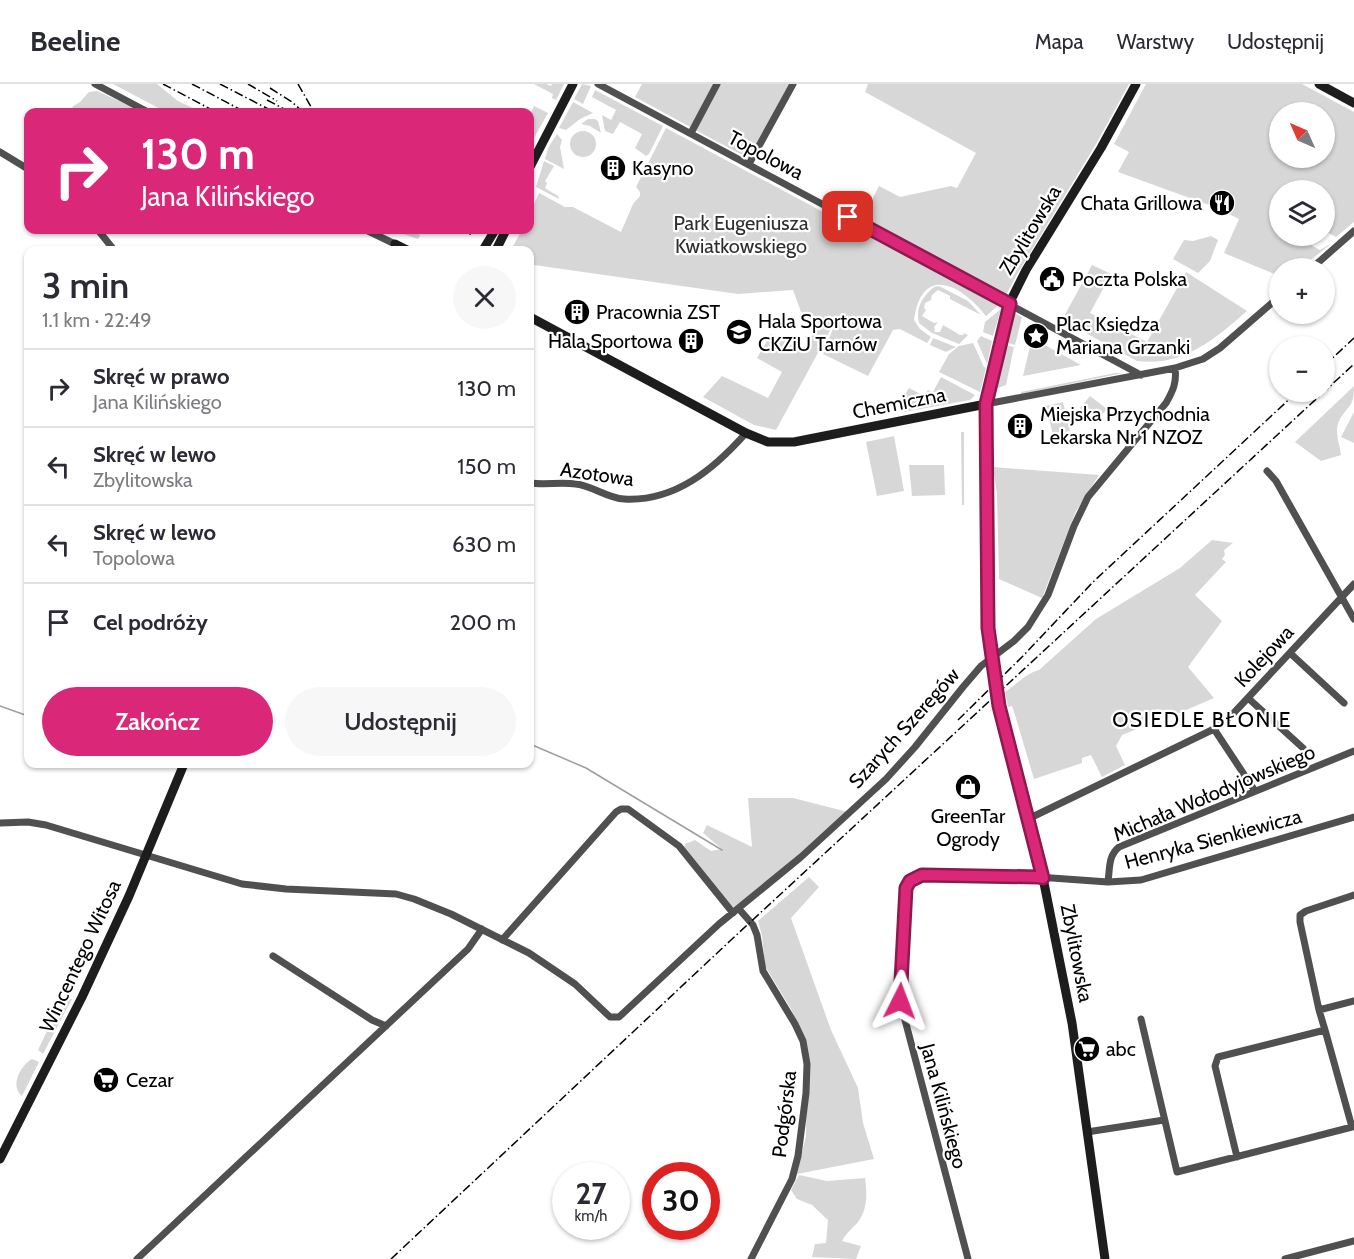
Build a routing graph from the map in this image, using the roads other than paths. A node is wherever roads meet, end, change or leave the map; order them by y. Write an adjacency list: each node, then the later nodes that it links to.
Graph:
1 (95, 84): 9 (street)
2 (573, 84): 12 (street)
3 (598, 84): 10 (street, Topolowa)
4 (717, 84): 10 (street)
5 (793, 84): 13 (street)
6 (1136, 84): 22 (street, Zbylitowska)
7 (1318, 84): 8 (street)
8 (1354, 103)
9 (140, 108)
10 (691, 134): 13 (street, Topolowa)
11 (0, 152): 14 (street)
12 (534, 159)
13 (749, 164): 22 (street, Topolowa)
14 (24, 167)
15 (1354, 231): 21 (street)
16 (101, 234): 19 (street)
17 (374, 234): 18 (street)
18 (395, 244): 20 (street)
19 (111, 246)
20 (399, 246)
21 (1323, 258)
22 (1010, 304): 26 (street, Topolowa); 27 (street, Zbylitowska)
23 (1269, 306): 25 (street, Chemiczna)
24 (534, 319): 28 (street, Chemiczna)
25 (1175, 368): 26 (street, Chemiczna); 49 (street, Szarych Szeregów)
26 (1140, 375): 27 (street, Chemiczna)
27 (986, 404): 28 (street, Chemiczna); 43 (street, Zbylitowska, bridge)
28 (746, 433): 30 (street, Azotowa)
29 (1267, 471): 32 (street)
30 (534, 483)
31 (1354, 584): 32 (street, Kolejowa)
32 (1341, 597): 33 (street); 34 (street, Kolejowa)
33 (1354, 619)
34 (1290, 653): 35 (street, Kolejowa); 36 (street)
35 (1248, 698): 37 (street, Kolejowa); 38 (street)
36 (1344, 703)
37 (1214, 729): 41 (street); 43 (street, Kolejowa)
38 (1303, 748)
39 (1354, 751): 41 (street, Michała Wołodyjowskiego)
40 (181, 768): 45 (street, Wincentego Witosa)
41 (1255, 791): 47 (street, Michała Wołodyjowskiego)
42 (1354, 817): 47 (street, Henryka Sienkiewicza)
43 (1028, 819): 46 (street, Zbylitowska)
44 (0, 823): 45 (street)
45 (146, 855): 50 (street); 62 (street, Wincentego Witosa)
46 (1043, 878): 47 (street, Henryka Sienkiewicza); 60 (street, Zbylitowska); 66 (street, Jana Kilińskiego)
47 (1108, 882)
48 (1354, 895): 54 (street)
49 (736, 911): 51 (street, Szarych Szeregów); 51 (street, Podgórska); 65 (street, Podgórska)
50 (482, 929): 51 (street); 56 (street)
51 (502, 939)
52 (273, 956): 56 (street)
53 (1354, 1001): 54 (street)
54 (1319, 1010): 57 (street)
55 (1141, 1019): 58 (street)
56 (386, 1026): 64 (street)
57 (1325, 1030): 59 (street); 61 (street)
58 (1164, 1120): 60 (street); 61 (street)
59 (1353, 1127): 61 (street)
60 (1087, 1132): 67 (street, Zbylitowska)
61 (1237, 1157)
62 (0, 1159)
63 (1354, 1241): 68 (street)
64 (137, 1259)
65 (751, 1259)
66 (968, 1259)
67 (1105, 1259)
68 (1286, 1259)

